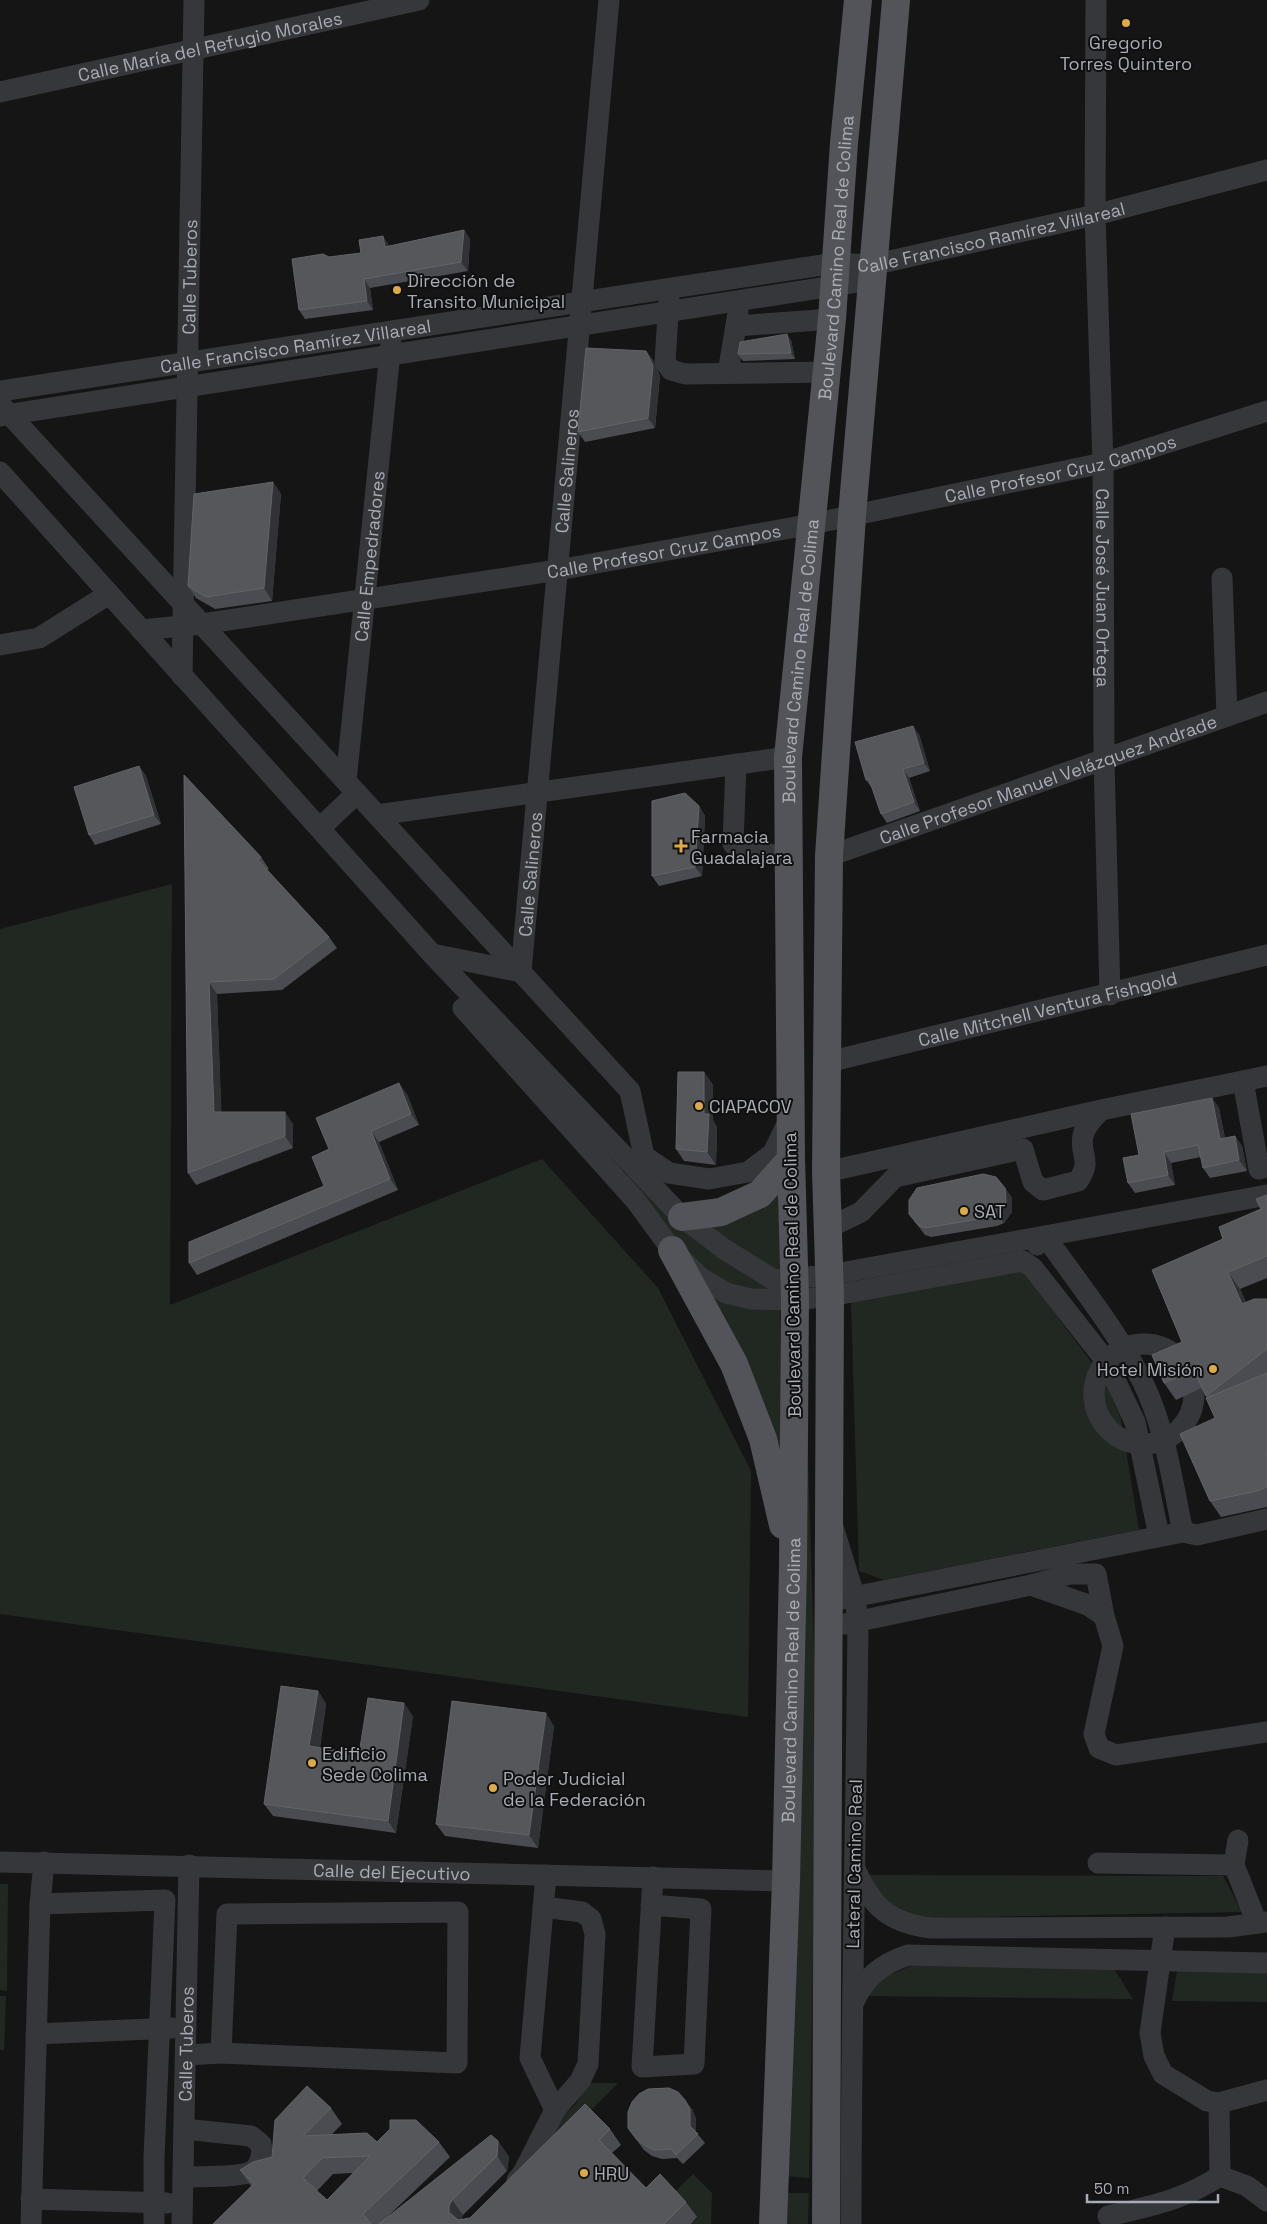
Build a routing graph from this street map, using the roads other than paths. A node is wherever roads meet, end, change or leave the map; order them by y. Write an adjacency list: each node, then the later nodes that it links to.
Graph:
1 (194, 0): 8 (street, Calle Tuberos)
2 (419, 0): 7 (street, Calle María del Refugio Morales)
3 (610, 0): 16 (street, Calle Salineros)
4 (858, 0): 13 (main road, Boulevard Camino Real de Colima)
5 (896, 0): 12 (main road, Boulevard Camino Real de Colima)
6 (1096, 0): 11 (street, Calle José Juan Ortega)
7 (377, 5): 8 (street, Calle María del Refugio Morales)
8 (193, 49): 9 (street, Calle María del Refugio Morales); 23 (street, Calle Tuberos)
9 (0, 92)
10 (1267, 170): 11 (street, Calle Francisco Ramírez Villareal)
11 (1095, 215): 12 (street, Calle Francisco Ramírez Villareal); 30 (street, Calle José Juan Ortega)
12 (871, 272): 13 (street, Calle Francisco Ramírez Villareal); 32 (main road, Boulevard Camino Real de Colima)
13 (834, 275): 14 (street, Calle Francisco Ramírez Villareal); 15 (street, Calle Francisco Ramírez Villareal); 18 (main road, Boulevard Camino Real de Colima)
14 (670, 288): 16 (street, Calle Francisco Ramírez Villareal); 17 (street)
15 (740, 301): 17 (street, Calle Francisco Ramírez Villareal); 20 (street)
16 (582, 302): 19 (street, Calle Salineros); 21 (street, Calle Francisco Ramírez Villareal)
17 (667, 312): 19 (street, Calle Francisco Ramírez Villareal); 25 (street)
18 (832, 319): 20 (street); 24 (main road, Boulevard Camino Real de Colima)
19 (580, 326): 22 (street, Calle Francisco Ramírez Villareal); 34 (street, Calle Salineros)
20 (736, 326): 25 (street)
21 (392, 331): 22 (street, Calle Empedradores); 23 (street, Calle Francisco Ramírez Villareal)
22 (390, 355): 26 (street, Calle Francisco Ramírez Villareal); 37 (street, Calle Empedradores)
23 (188, 362): 26 (street, Calle Tuberos); 27 (street, Calle Francisco Ramírez Villareal)
24 (827, 372): 25 (street); 33 (main road, Boulevard Camino Real de Colima)
25 (728, 373)
26 (188, 387): 28 (street, Calle Francisco Ramírez Villareal); 38 (street, Calle Tuberos)
27 (0, 391)
28 (3, 411): 38 (street)
29 (1267, 411): 30 (street, Calle Profesor Cruz Campos)
30 (1103, 463): 32 (street, Calle Profesor Cruz Campos); 46 (street, Calle José Juan Ortega)
31 (0, 472): 36 (street)
32 (852, 516): 33 (street, Calle Profesor Cruz Campos); 52 (main road, Boulevard Camino Real de Colima)
33 (812, 524): 34 (street, Calle Profesor Cruz Campos); 45 (main road, Boulevard Camino Real de Colima)
34 (558, 570): 37 (street, Calle Profesor Cruz Campos); 49 (street, Calle Salineros)
35 (1222, 578): 44 (street)
36 (109, 594): 40 (street); 41 (street)
37 (365, 600): 39 (street, Calle Profesor Cruz Campos); 48 (street, Calle Empedradores)
38 (183, 603): 39 (street, Calle Tuberos)
39 (192, 625): 40 (street, Calle Profesor Cruz Campos); 42 (street, Calle Tuberos); 48 (street)
40 (141, 630): 42 (street)
41 (0, 645)
42 (182, 676): 51 (street)
43 (1267, 702): 44 (street, Calle Profesor Manuel Velázquez Andrade)
44 (1227, 716): 46 (street, Calle Profesor Manuel Velázquez Andrade)
45 (788, 757): 47 (street); 53 (main road, Boulevard Camino Real de Colima)
46 (1104, 759): 52 (street, Calle Profesor Manuel Velázquez Andrade); 57 (street, Calle José Juan Ortega)
47 (736, 764): 49 (street); 53 (street)
48 (351, 787): 50 (street); 51 (street)
49 (539, 791): 50 (street); 56 (street, Calle Salineros)
50 (377, 815): 56 (street)
51 (320, 828): 54 (street)
52 (829, 856): 58 (main road, Boulevard Camino Real de Colima)
53 (788, 859): 62 (main road, Boulevard Camino Real de Colima)
54 (432, 954): 56 (street); 64 (street); 71 (street)
55 (1267, 955): 57 (street, Calle Mitchell Ventura Fishgold)
56 (521, 972): 64 (street)
57 (1110, 995): 58 (street, Calle Mitchell Ventura Fishgold)
58 (828, 1062): 66 (main road, Boulevard Camino Real de Colima)
59 (1267, 1076): 60 (street)
60 (1243, 1081): 61 (street); 65 (street)
61 (1101, 1110): 66 (street); 69 (street)
62 (791, 1117): 63 (main road, Boulevard Camino Real de Colima); 64 (street)
63 (791, 1159): 68 (main road); 74 (main road, Boulevard Camino Real de Colima)
64 (638, 1161): 68 (street)
65 (1267, 1167)
66 (826, 1172): 69 (main road, Boulevard Camino Real de Colima)
67 (1267, 1195): 70 (street)
68 (682, 1217): 74 (street)
69 (828, 1228): 73 (main road, Boulevard Camino Real de Colima)
70 (1045, 1236): 72 (street); 73 (street); 75 (street)
71 (672, 1250): 74 (street); 83 (main road)
72 (1023, 1261): 73 (street); 76 (street)
73 (829, 1285): 74 (street); 79 (main road, Boulevard Camino Real de Colima)
74 (794, 1289): 83 (main road, Boulevard Camino Real de Colima)
75 (1123, 1348): 76 (street); 77 (street); 77 (street)
76 (1106, 1361): 78 (street); 78 (street)
77 (1164, 1440): 78 (street); 81 (street)
78 (1139, 1444): 82 (street)
79 (828, 1509): 85 (street, Lateral Camino Real); 86 (main road, Boulevard Camino Real de Colima)
80 (1267, 1519): 81 (street)
81 (1183, 1532): 82 (street)
82 (1159, 1536): 85 (street)
83 (793, 1566): 99 (main road, Boulevard Camino Real de Colima)
84 (1031, 1585): 87 (street); 87 (street); 88 (street)
85 (855, 1598): 86 (street); 88 (street, Lateral Camino Real)
86 (827, 1615): 88 (street); 127 (main road, Boulevard Camino Real de Colima)
87 (1104, 1616): 89 (street)
88 (858, 1622): 96 (street, Lateral Camino Real)
89 (1267, 1732)
90 (1238, 1840): 94 (street)
91 (0, 1862): 92 (street, Calle del Ejecutivo)
92 (44, 1862): 95 (street, Calle del Ejecutivo); 100 (street)
93 (1098, 1863): 94 (street)
94 (1234, 1864): 103 (street)
95 (189, 1865): 97 (street, Calle del Ejecutivo); 108 (street, Calle Tuberos)
96 (855, 1869): 104 (street); 107 (street, Lateral Camino Real)
97 (546, 1874): 98 (street, Calle del Ejecutivo); 102 (street)
98 (653, 1877): 99 (street, Calle del Ejecutivo); 101 (street)
99 (786, 1881): 126 (main road, Boulevard Camino Real de Colima)
100 (40, 1904): 109 (street); 110 (street)
101 (651, 1905): 101 (street)
102 (543, 1907): 115 (street); 115 (street)
103 (1262, 1922): 104 (street)
104 (1165, 1927): 105 (street)
105 (1161, 1960): 106 (street); 107 (street); 114 (street)
106 (1267, 1963)
107 (851, 2009): 128 (street, Lateral Camino Real)
108 (186, 2028): 109 (street); 112 (street, Calle Tuberos)
109 (160, 2029): 110 (street); 122 (street)
110 (36, 2034): 120 (street)
111 (221, 2053): 111 (street); 112 (street)
112 (186, 2055): 116 (street, Calle Tuberos)
113 (1267, 2090): 114 (street)
114 (1219, 2103): 117 (street)
115 (555, 2110): 119 (street)
116 (184, 2129): 118 (street, Calle Tuberos); 118 (street)
117 (1220, 2176): 121 (street); 124 (street)
118 (183, 2177): 123 (street, Calle Tuberos)
119 (504, 2192)
120 (32, 2199): 122 (street); 125 (street)
121 (1267, 2201)
122 (154, 2214): 123 (street)
123 (182, 2214)
124 (1108, 2216)
125 (31, 2224)
126 (772, 2224)
127 (826, 2224)
128 (851, 2224)

